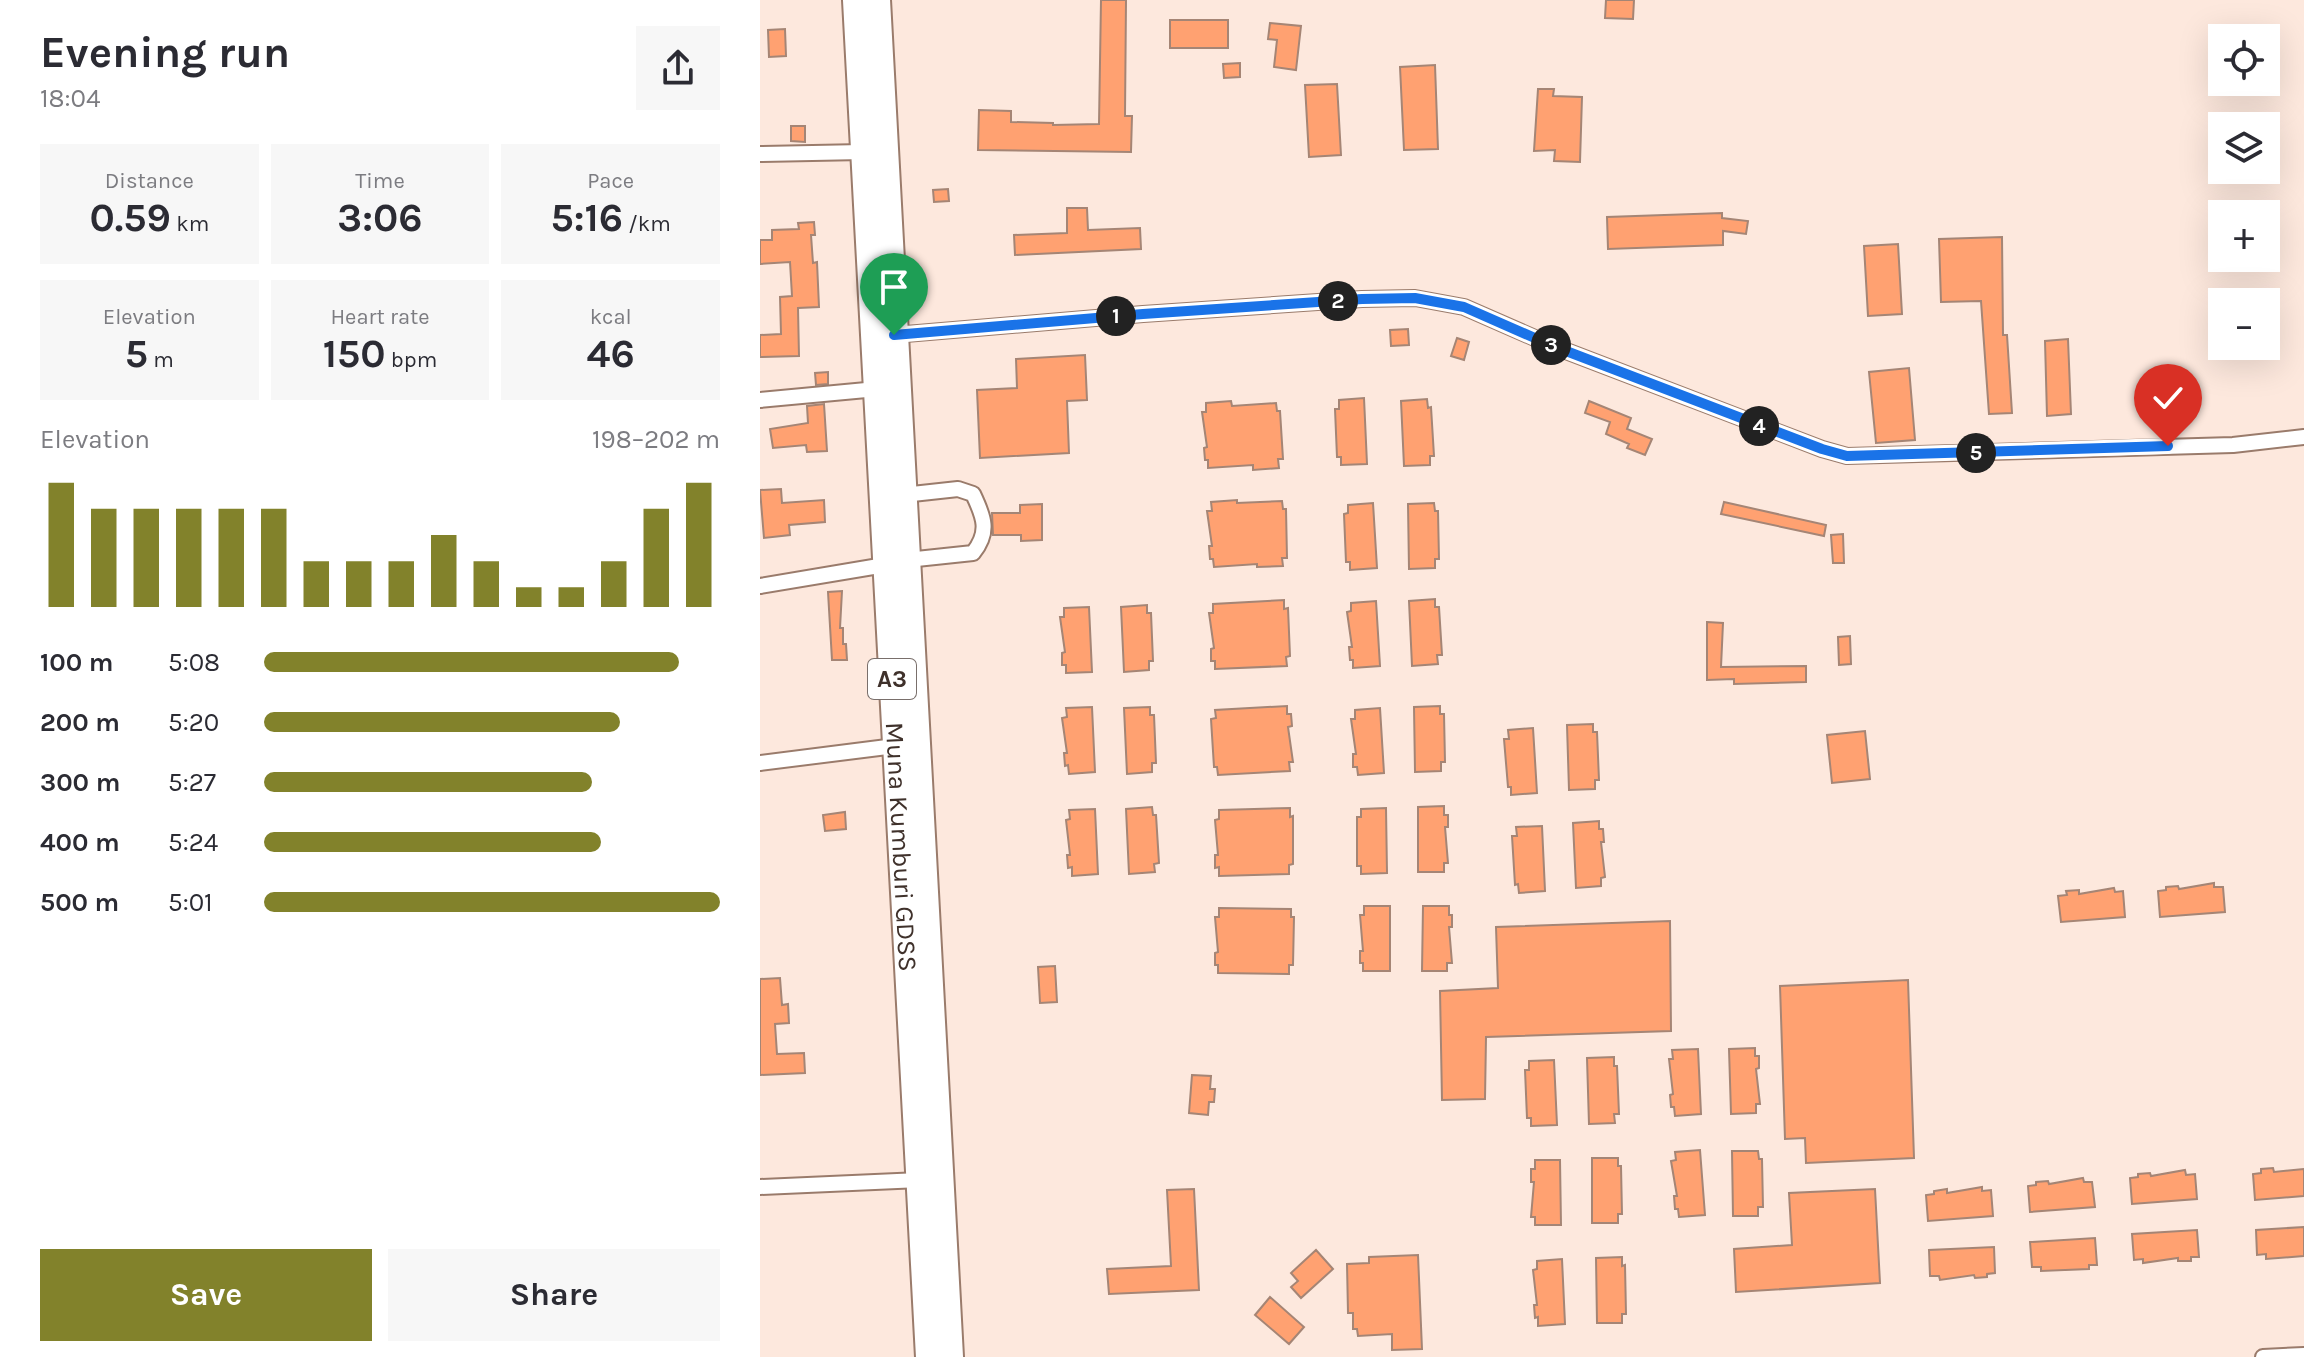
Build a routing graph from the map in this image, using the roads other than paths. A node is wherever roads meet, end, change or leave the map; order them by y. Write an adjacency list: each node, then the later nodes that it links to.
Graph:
1 (856, 0): 3 (highway, Muna Kumburi GDSS / A3)
2 (877, 0): 5 (highway, Muna Kumburi GDSS / A3)
3 (863, 152): 4 (street); 6 (highway, Muna Kumburi GDSS / A3)
4 (760, 154)
5 (894, 335): 8 (street); 9 (highway, Muna Kumburi GDSS / A3)
6 (877, 389): 7 (street); 10 (highway, Muna Kumburi GDSS / A3)
7 (760, 400)
8 (2304, 437)
9 (903, 495): 10 (highway, Muna Kumburi GDSS / A3); 10 (street)
10 (896, 562): 11 (street); 12 (highway, Muna Kumburi GDSS / A3); 18 (highway, Muna Kumburi GDSS / A3)
11 (760, 586)
12 (895, 746): 13 (street); 14 (highway, Muna Kumburi GDSS / A3)
13 (760, 763)
14 (920, 1180): 15 (street); 17 (highway, Muna Kumburi GDSS / A3)
15 (760, 1187)
16 (2304, 1355): 19 (street)
17 (929, 1357)
18 (950, 1357)
19 (2263, 1357)

